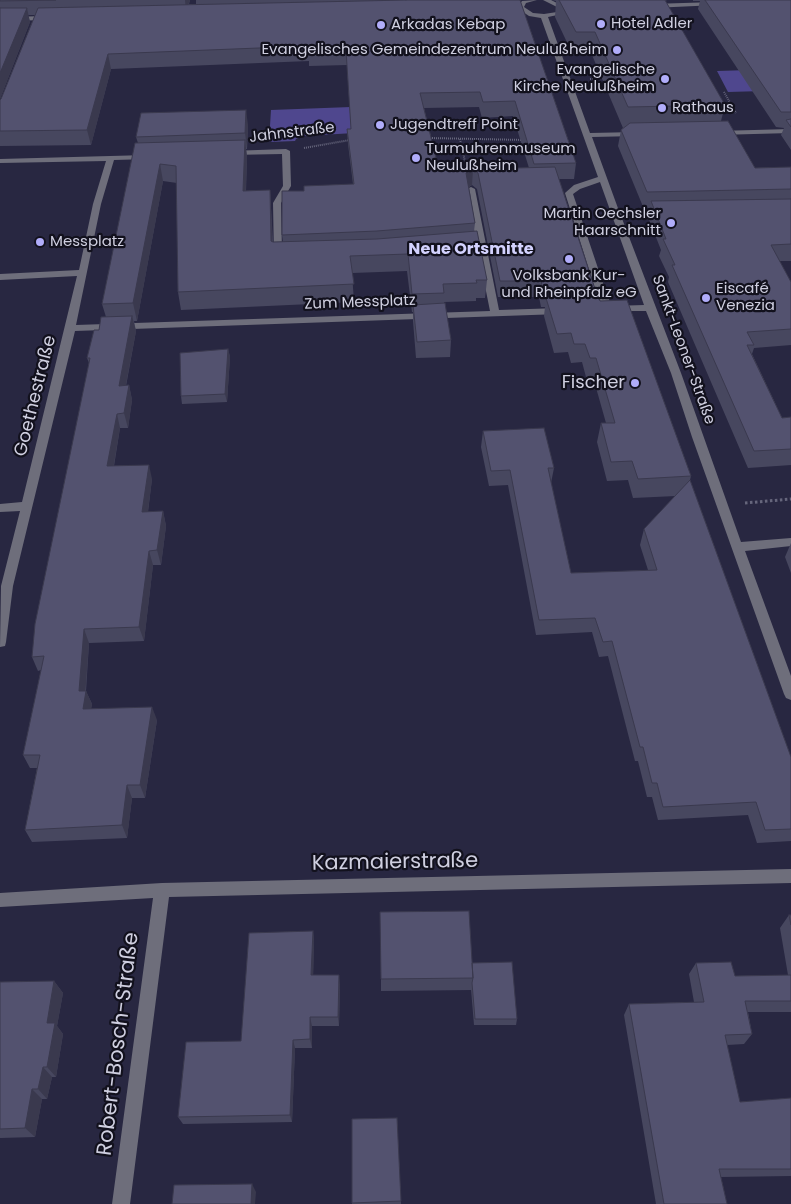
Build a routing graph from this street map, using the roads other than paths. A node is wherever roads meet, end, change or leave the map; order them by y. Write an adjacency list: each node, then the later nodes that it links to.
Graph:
1 (534, 0): 6 (street)
2 (546, 0): 7 (street)
3 (727, 4): 4 (street)
4 (644, 6)
5 (512, 8): 6 (street)
6 (520, 8): 7 (street)
7 (544, 16): 15 (street, Sankt-Leoner-Straße)
8 (56, 18): 10 (street)
9 (0, 19): 10 (street)
10 (37, 19): 11 (street)
11 (34, 27)
12 (791, 131): 13 (street)
13 (710, 133)
14 (644, 134): 15 (street)
15 (587, 135): 20 (street, Sankt-Leoner-Straße)
16 (218, 154): 26 (street, Jahnstraße)
17 (160, 156): 18 (street)
18 (111, 158): 19 (street); 27 (street, Goethestraße)
19 (0, 161)
20 (603, 178): 23 (street, Sankt-Leoner-Straße); 29 (street)
21 (471, 189): 24 (street)
22 (679, 212): 23 (street)
23 (616, 214): 29 (street, Sankt-Leoner-Straße)
24 (481, 243): 25 (street); 31 (street)
25 (453, 246)
26 (288, 256)
27 (82, 273): 28 (street); 32 (street, Goethestraße)
28 (0, 277)
29 (650, 308): 36 (street, Sankt-Leoner-Straße)
30 (571, 310): 31 (street, Zum Messplatz)
31 (495, 313): 32 (street, Zum Messplatz)
32 (71, 328): 33 (street, Goethestraße)
33 (26, 506): 34 (street); 37 (street, Goethestraße)
34 (0, 508)
35 (791, 542): 36 (street)
36 (738, 547): 38 (street, Sankt-Leoner-Straße)
37 (0, 642)
38 (791, 694)
39 (791, 876): 40 (street, Kazmaierstraße)
40 (162, 890): 41 (street, Kazmaierstraße); 42 (street, Robert-Bosch-Straße)
41 (0, 900)
42 (121, 1204)

